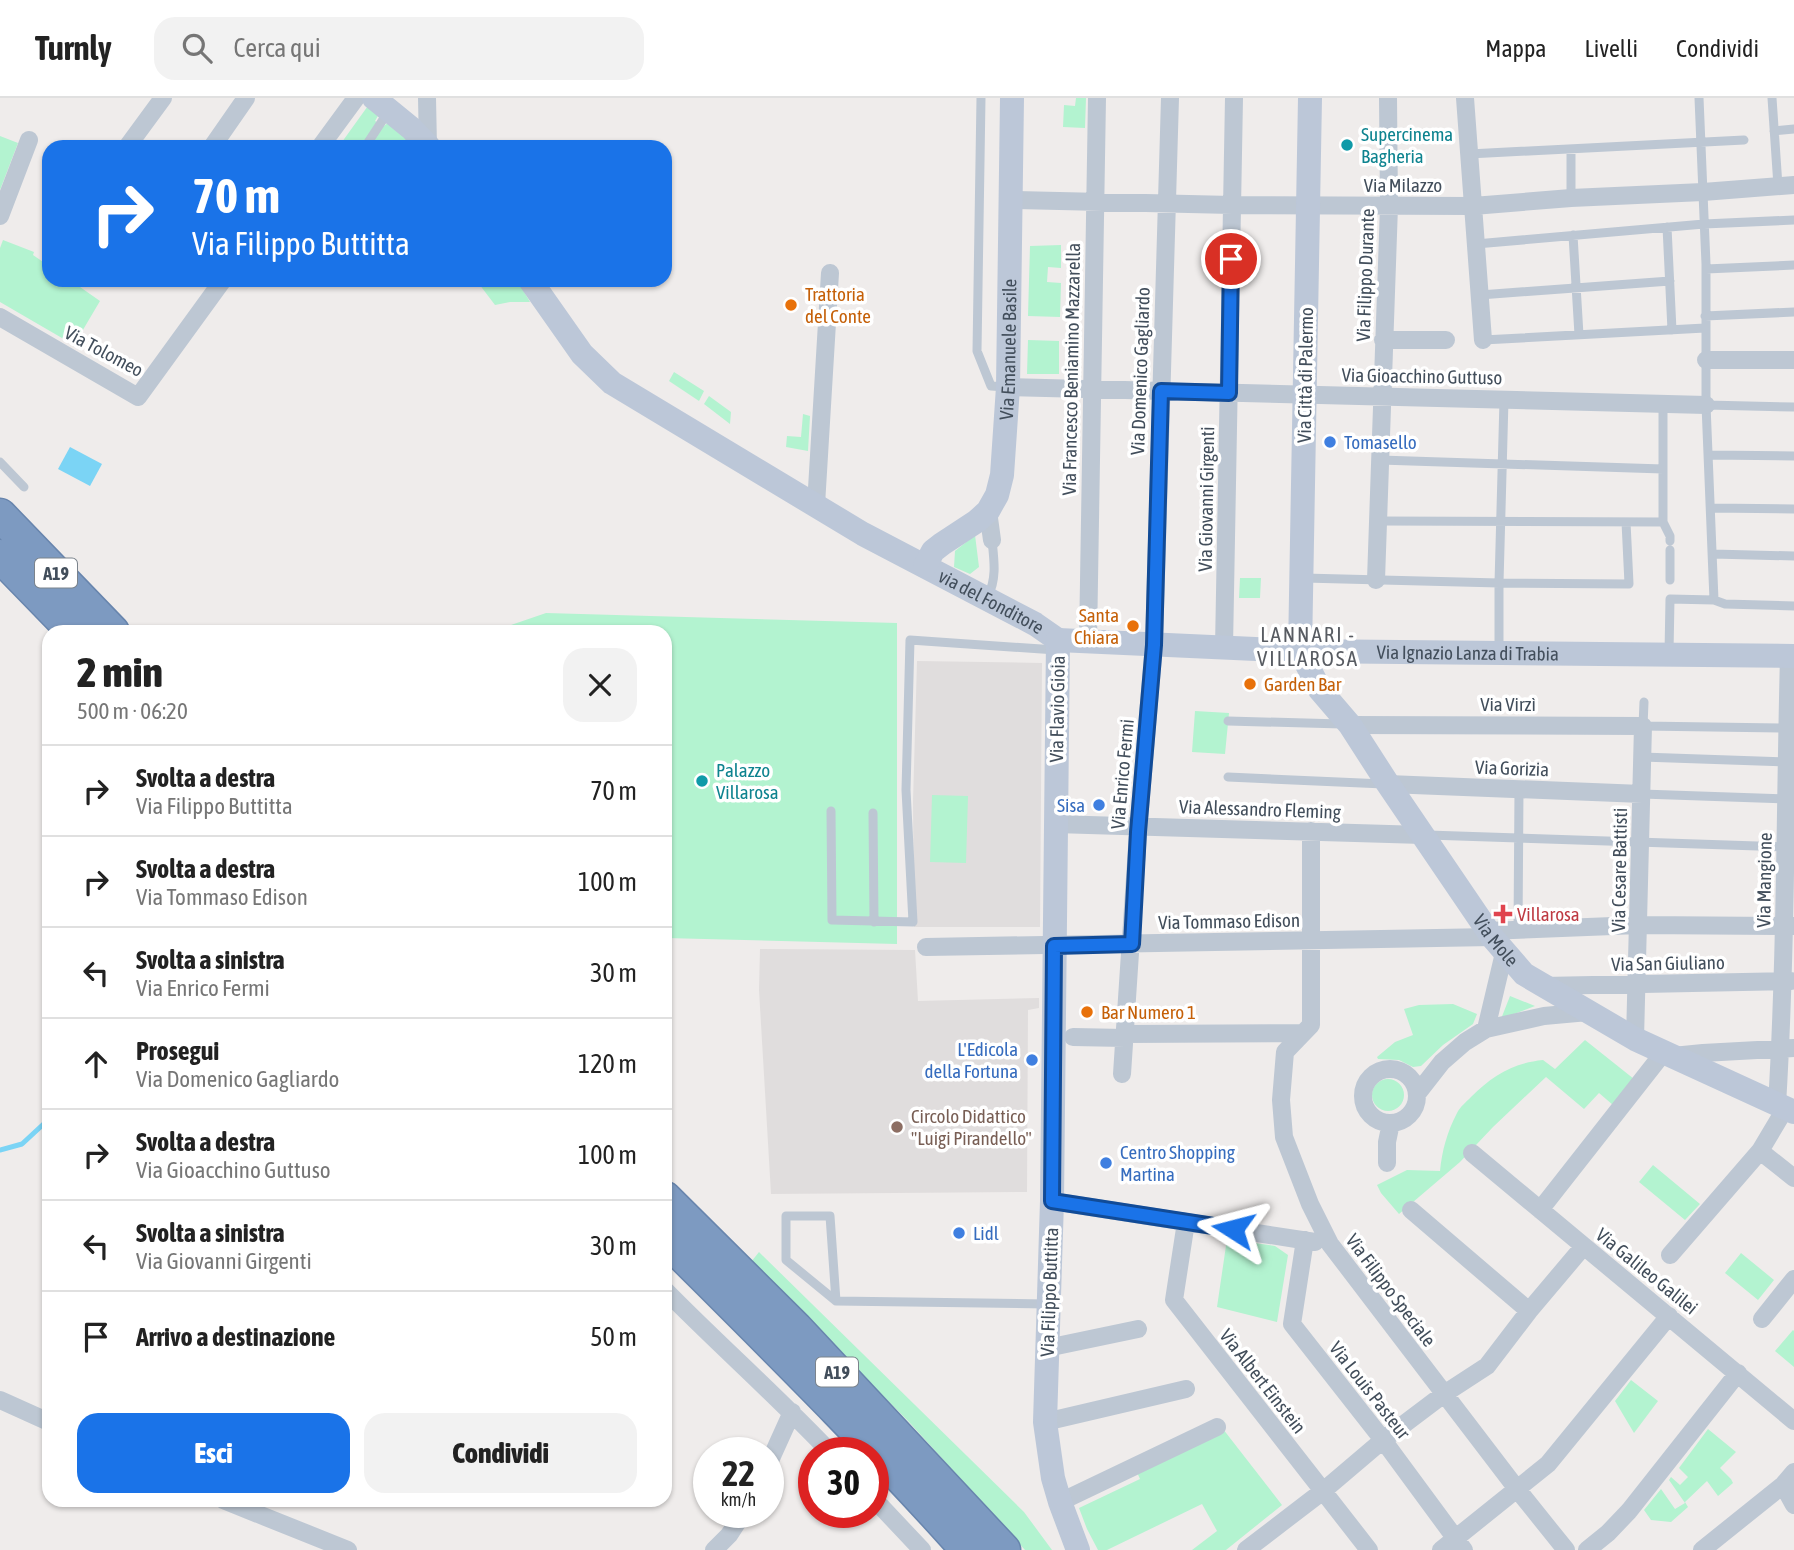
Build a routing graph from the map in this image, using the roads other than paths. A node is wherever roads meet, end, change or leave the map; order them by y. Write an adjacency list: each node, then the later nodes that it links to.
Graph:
1 (163, 98): 19 (street)
2 (246, 98): 20 (street)
3 (356, 98): 21 (street)
4 (427, 98): 24 (street)
5 (981, 98): 64 (lane)
6 (1012, 98): 32 (main road, Via Emanuele Basile)
7 (1097, 98): 33 (street, Via Francesco Beniamino Mazzarella)
8 (1170, 98): 34 (street, Via Domenico Gagliardo)
9 (1234, 98): 35 (street, Via Giovanni Girgenti)
10 (1310, 98): 36 (main road, Via Città di Palermo)
11 (1388, 98): 37 (street, Via Filippo Durante)
12 (1465, 98): 28 (street)
13 (1699, 98): 26 (lane)
14 (1772, 98): 17 (lane)
15 (381, 104): 22 (lane); 23 (main road)
16 (1794, 129): 17 (lane)
17 (1774, 131): 29 (lane)
18 (29, 140): 39 (street)
19 (132, 140)
20 (217, 140)
21 (325, 140)
22 (368, 140)
23 (422, 140)
24 (429, 140)
25 (1744, 141): 26 (lane)
26 (1701, 142): 27 (lane); 30 (lane)
27 (1572, 149): 28 (lane); 31 (lane)
28 (1469, 154): 38 (street)
29 (1786, 186): 30 (street, Via Milazzo)
30 (1703, 192): 31 (street, Via Milazzo); 41 (lane)
31 (1572, 198): 38 (street, Via Milazzo)
32 (1011, 200): 33 (street, Via Milazzo); 64 (main road, Via Emanuele Basile)
33 (1095, 202): 34 (street, Via Milazzo); 65 (street, Via Francesco Beniamino Mazzarella)
34 (1166, 203): 35 (street, Via Milazzo); 66 (street, Via Domenico Gagliardo)
35 (1232, 205): 36 (street, Via Milazzo); 67 (street, Via Giovanni Girgenti)
36 (1308, 206): 37 (street, Via Milazzo); 68 (main road, Via Città di Palermo)
37 (1389, 206): 38 (street, Via Milazzo); 59 (street, Via Filippo Durante)
38 (1474, 206): 44 (street)
39 (0, 216)
40 (1794, 220): 41 (lane)
41 (1704, 224): 42 (lane); 46 (lane)
42 (1667, 227): 43 (lane); 48 (lane)
43 (1573, 235): 44 (lane); 51 (lane)
44 (1476, 244): 52 (street)
45 (1794, 265): 46 (lane)
46 (1706, 269): 54 (lane)
47 (830, 273): 81 (street)
48 (1670, 281): 51 (lane); 57 (lane)
49 (218, 287): 55 (street, Via Tolomeo)
50 (535, 287): 81 (main road, via del Fonditore)
51 (1576, 288): 52 (lane); 58 (lane)
52 (1480, 295): 61 (street)
53 (1794, 312): 54 (lane)
54 (1705, 316): 56 (lane)
55 (0, 317)
56 (1705, 328): 57 (lane); 62 (lane)
57 (1672, 330): 58 (lane)
58 (1579, 335): 61 (lane)
59 (1383, 340): 60 (street); 69 (street, Via Filippo Durante)
60 (1447, 340)
61 (1483, 340)
62 (1706, 360): 63 (street); 72 (lane)
63 (1794, 360)
64 (1008, 387): 65 (street, Via Gioacchino Guttuso); 84 (main road, Via Emanuele Basile)
65 (1092, 389): 66 (street, Via Gioacchino Guttuso); 104 (street, Via Francesco Beniamino Mazzarella)
66 (1161, 391): 67 (street, Via Gioacchino Guttuso); 106 (street, Via Domenico Gagliardo)
67 (1229, 393): 68 (street, Via Gioacchino Guttuso); 107 (street, Via Giovanni Girgenti)
68 (1305, 394): 69 (street, Via Gioacchino Guttuso); 95 (main road, Via Città di Palermo)
69 (1382, 396): 70 (street, Via Gioacchino Guttuso); 76 (street, Via Filippo Durante)
70 (1504, 400): 71 (street, Via Gioacchino Guttuso); 78 (lane)
71 (1663, 404): 72 (street, Via Gioacchino Guttuso); 79 (lane)
72 (1706, 405): 73 (lane, Via Gioacchino Guttuso); 74 (lane)
73 (1794, 407)
74 (1709, 455): 75 (lane); 82 (lane)
75 (1794, 456)
76 (1380, 460): 78 (lane); 86 (street, Via Filippo Durante)
77 (0, 462): 80 (lane)
78 (1502, 464): 79 (lane); 87 (lane)
79 (1663, 469): 89 (lane)
80 (24, 486)
81 (816, 505): 94 (main road, via del Fonditore)
82 (1711, 508): 83 (lane); 91 (lane)
83 (1794, 509)
84 (988, 511): 90 (street); 94 (main road)
85 (0, 515): 103 (highway, A19)
86 (1379, 521): 87 (lane); 96 (street, Via Filippo Durante)
87 (1501, 522): 88 (lane); 97 (lane)
88 (1626, 522): 89 (lane); 97 (lane)
89 (1663, 522): 99 (lane)
90 (992, 540): 98 (lane)
91 (1713, 554): 93 (lane); 100 (lane)
92 (0, 556): 102 (highway, A19)
93 (1794, 556)
94 (925, 566): 98 (main road, via del Fonditore)
95 (1302, 578): 96 (lane); 108 (main road, Via Città di Palermo)
96 (1376, 580): 97 (lane)
97 (1499, 583): 109 (lane)
98 (987, 598): 105 (main road, via del Fonditore)
99 (1670, 599): 100 (lane); 110 (lane)
100 (1714, 600): 101 (lane)
101 (1794, 606)
102 (67, 625)
103 (106, 625)
104 (1088, 641): 105 (main road, Via Ignazio Lanza di Trabia); 106 (main road, Via Ignazio Lanza di Trabia)
105 (1058, 645): 126 (main road, Via Flavio Gioia); 133 (lane)
106 (1154, 645): 107 (main road, Via Ignazio Lanza di Trabia); 127 (street, Via Enrico Fermi)
107 (1224, 648): 108 (main road, Via Ignazio Lanza di Trabia)
108 (1300, 651): 109 (main road, Via Ignazio Lanza di Trabia); 114 (main road, Via Mole)
109 (1499, 653): 110 (main road, Via Ignazio Lanza di Trabia)
110 (1669, 655): 111 (main road, Via Ignazio Lanza di Trabia)
111 (1791, 656): 116 (street, Via Mangione)
112 (1644, 702): 115 (lane, Via Cesare Battisti)
113 (1228, 721): 114 (lane, Via Virzì)
114 (1350, 724): 115 (street, Via Virzì); 120 (main road, Via Mole)
115 (1643, 726): 116 (lane, Via Virzì); 117 (street, Via Cesare Battisti)
116 (1787, 729): 118 (street, Via Mangione)
117 (1642, 757): 118 (lane); 122 (street, Via Cesare Battisti)
118 (1790, 762): 123 (street, Via Mangione)
119 (1228, 777): 120 (lane, Via Gorizia)
120 (1388, 784): 121 (street, Via Gorizia); 129 (main road, Via Mole)
121 (1519, 789): 122 (street, Via Gorizia); 130 (lane)
122 (1642, 794): 123 (lane, Via Gorizia); 131 (street, Via Cesare Battisti)
123 (1790, 799): 132 (street, Via Mangione)
124 (831, 811): 133 (lane)
125 (873, 813): 133 (lane)
126 (1055, 824): 127 (street, Via Alessandro Fleming); 140 (main road, Via Flavio Gioia)
127 (1139, 826): 128 (street, Via Alessandro Fleming); 139 (street, Via Enrico Fermi)
128 (1311, 831): 129 (street, Via Alessandro Fleming); 138 (street)
129 (1423, 835): 130 (lane); 137 (main road, Via Mole)
130 (1518, 839): 131 (lane); 136 (lane)
131 (1641, 843): 132 (lane); 134 (street, Via Cesare Battisti)
132 (1790, 847): 135 (street, Via Mangione)
133 (874, 922)
134 (1638, 925): 135 (street, Via Tommaso Edison); 136 (street, Via Tommaso Edison); 143 (street, Via Cesare Battisti)
135 (1789, 926): 142 (street, Via Mangione)
136 (1518, 930): 137 (street, Via Tommaso Edison)
137 (1494, 940): 138 (street, Via Tommaso Edison); 144 (main road, Via Mole); 147 (street)
138 (1311, 941): 139 (street, Via Tommaso Edison); 146 (street)
139 (1132, 944): 140 (street, Via Tommaso Edison); 148 (street, Via Enrico Fermi)
140 (1054, 946): 141 (street, Via Tommaso Edison); 161 (main road, Via Filippo Buttitta)
141 (926, 947)
142 (1788, 981): 143 (street, Via San Giuliano); 151 (street, Via Mangione)
143 (1637, 984): 144 (street, Via San Giuliano); 150 (street, Via Cesare Battisti)
144 (1543, 986): 145 (main road, Via Mole)
145 (1588, 1012): 147 (street); 150 (main road, Via Mole)
146 (1307, 1029): 148 (street); 167 (street, Via Filippo Speciale)
147 (1486, 1029): 154 (street)
148 (1125, 1036): 149 (street); 153 (street, Via Enrico Fermi)
149 (1073, 1037)
150 (1635, 1039): 152 (main road, Via Mole)
151 (1787, 1049): 152 (street); 155 (street, Via Mangione)
152 (1668, 1054): 155 (main road, Via Mole); 164 (street)
153 (1122, 1074)
154 (1418, 1094): 156 (street); 156 (street)
155 (1785, 1109): 157 (street)
156 (1391, 1124): 159 (street)
157 (1760, 1151): 160 (street); 170 (street)
158 (1472, 1153): 164 (street, Via Galileo Galilei)
159 (1387, 1163)
160 (1794, 1178)
161 (1052, 1201): 165 (street); 174 (main road, Via Filippo Buttitta)
162 (672, 1205): 205 (highway, A19)
163 (1411, 1210): 175 (street)
164 (1540, 1210): 169 (street, Via Galileo Galilei)
165 (1186, 1222): 166 (street); 194 (street, Via Albert Einstein)
166 (1305, 1240): 167 (street); 191 (street, Via Louis Pasteur)
167 (1330, 1244): 182 (street, Via Filippo Speciale)
168 (672, 1245): 204 (highway, A19)
169 (1583, 1247): 175 (street); 176 (street, Via Galileo Galilei)
170 (1670, 1255)
171 (1794, 1279): 177 (street)
172 (672, 1297): 184 (street)
173 (836, 1301): 173 (lane); 174 (lane)
174 (1049, 1304): 179 (main road, Via Filippo Buttitta)
175 (1529, 1311): 182 (street)
176 (1669, 1316): 180 (street, Via Galileo Galilei); 193 (street)
177 (1762, 1319)
178 (1138, 1329): 179 (street)
179 (1047, 1349): 187 (main road, Via Filippo Buttitta)
180 (1738, 1373): 186 (street, Via Galileo Galilei); 210 (street)
181 (1186, 1389): 187 (street)
182 (1444, 1394): 191 (street); 193 (street, Via Filippo Speciale)
183 (0, 1400): 185 (street)
184 (792, 1412): 189 (street); 190 (street)
185 (42, 1419)
186 (1794, 1421)
187 (1045, 1422): 195 (main road, Via Filippo Buttitta)
188 (1217, 1427): 195 (street)
189 (781, 1437)
190 (816, 1437)
191 (1383, 1440): 194 (street); 200 (street, Via Louis Pasteur)
192 (1788, 1478): 196 (street); 211 (street)
193 (1517, 1489): 200 (street); 209 (street, Via Filippo Speciale)
194 (1323, 1491): 207 (street); 208 (street, Via Albert Einstein)
195 (1060, 1502): 206 (main road, Via Filippo Buttitta)
196 (1794, 1505)
197 (240, 1507): 201 (street)
198 (889, 1515): 203 (street)
199 (734, 1528): 202 (street)
200 (1453, 1546)
201 (348, 1550)
202 (714, 1550)
203 (922, 1550)
204 (967, 1550)
205 (1004, 1550)
206 (1078, 1550)
207 (1246, 1550)
208 (1369, 1550)
209 (1566, 1550)
210 (1587, 1550)
211 (1703, 1550)

